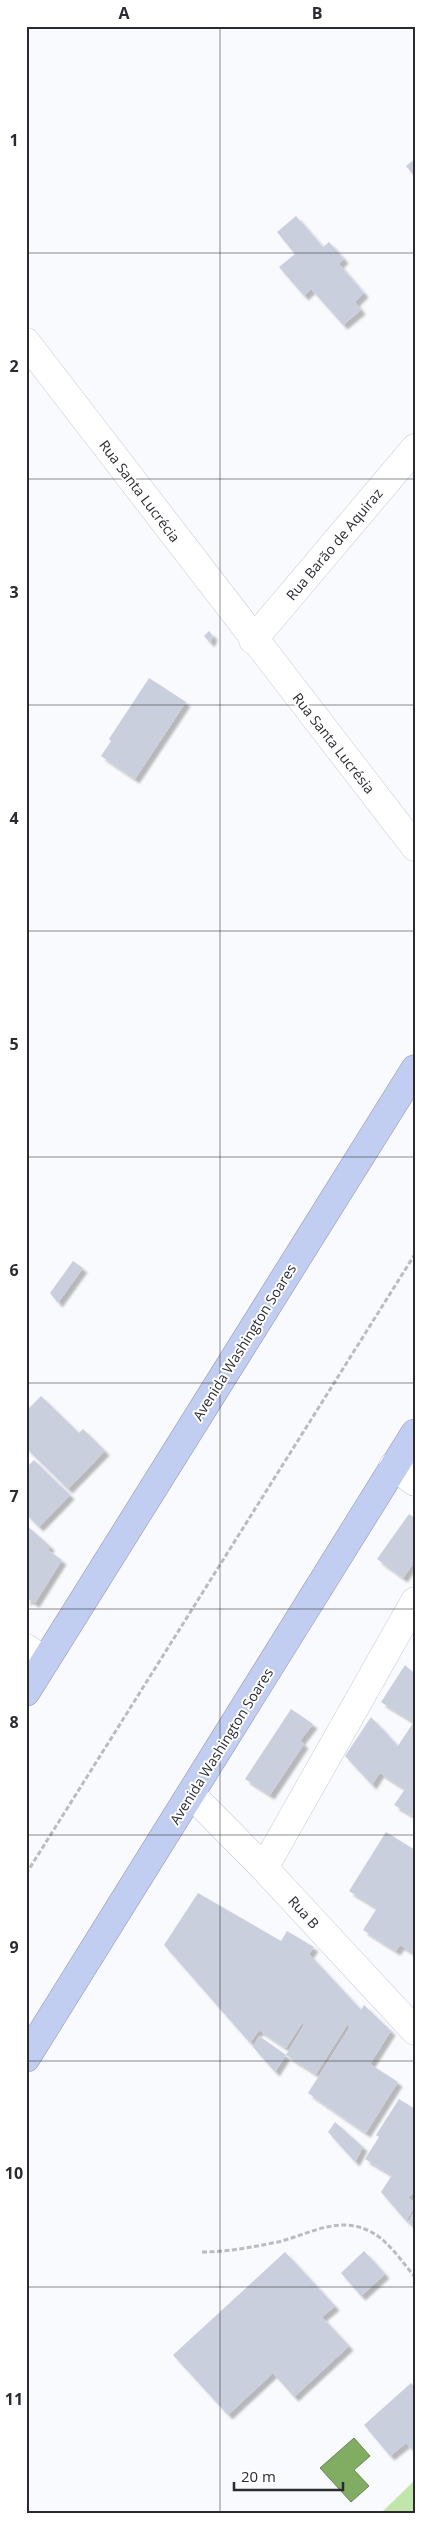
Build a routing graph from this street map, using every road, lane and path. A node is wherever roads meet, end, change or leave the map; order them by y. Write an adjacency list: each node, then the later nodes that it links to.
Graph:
1 (26, 342): 3 (street, Rua Santa Lucrécia)
2 (415, 448): 3 (street, Rua Barão de Aquiraz)
3 (254, 640): 4 (street, Rua Santa Lucrésia)
4 (415, 847)
5 (415, 1069): 12 (highway, Avenida Washington Soares)
6 (415, 1254): 16 (path)
7 (415, 1433): 8 (highway, Avenida Washington Soares)
8 (393, 1466): 9 (street); 14 (highway, Avenida Washington Soares)
9 (415, 1482)
10 (415, 1601): 11 (street)
11 (407, 1634): 15 (street)
12 (36, 1655): 13 (highway, Avenida Washington Soares)
13 (26, 1692)
14 (191, 1794): 15 (street, Rua B); 18 (highway, Avenida Washington Soares)
15 (264, 1868): 17 (street, Rua B)
16 (26, 1874)
17 (415, 2031)
18 (26, 2058)
19 (202, 2252): 20 (path)
20 (415, 2277)

